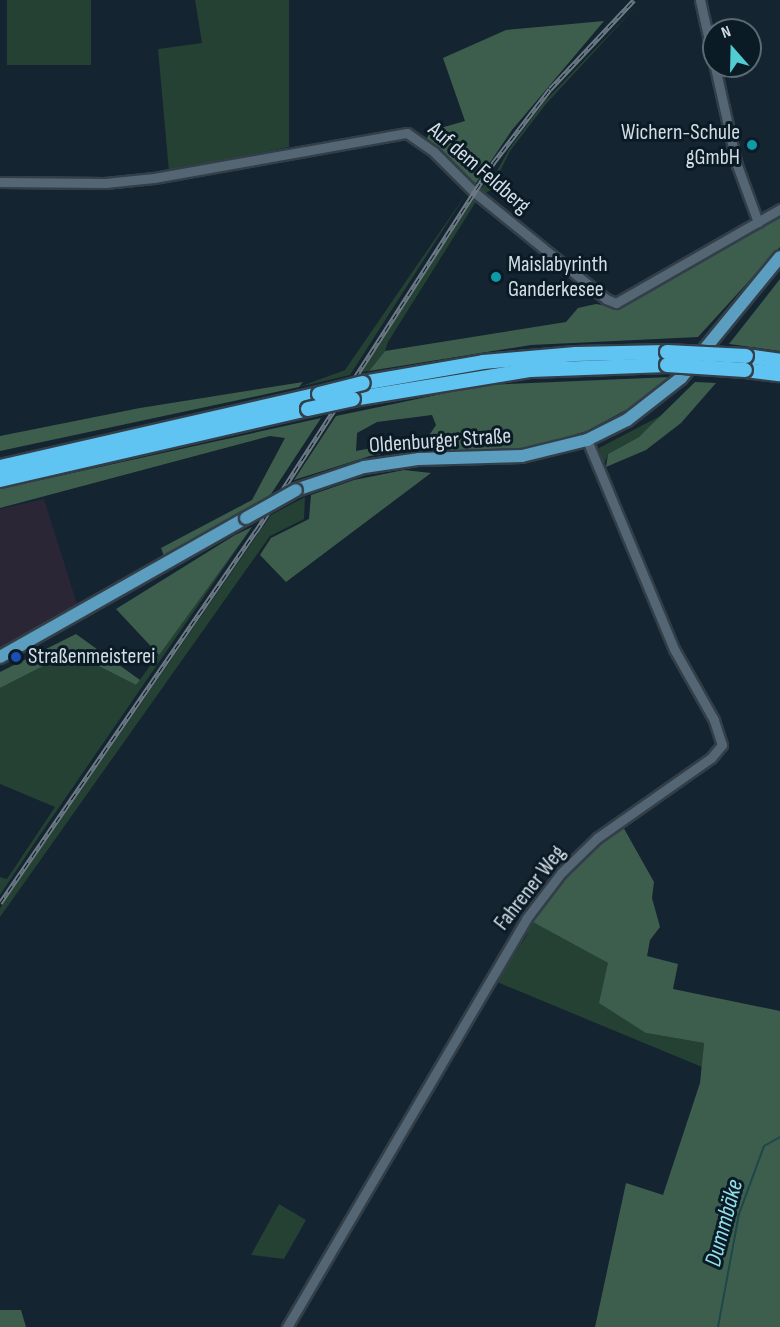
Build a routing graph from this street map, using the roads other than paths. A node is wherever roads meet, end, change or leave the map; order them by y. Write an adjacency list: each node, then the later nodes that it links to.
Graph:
1 (700, 0): 4 (street)
2 (0, 182): 4 (street, Auf dem Feldberg)
3 (780, 209): 4 (street, Auf dem Feldberg)
4 (758, 222)
5 (780, 257): 10 (main road, Oldenburger Straße)
6 (667, 359): 8 (highway, bridge); 11 (highway, bridge); 12 (highway, bridge)
7 (780, 361): 8 (highway)
8 (746, 363): 9 (highway)
9 (780, 374)
10 (587, 440): 13 (main road, Oldenburger Straße, bridge); 14 (street, Fahrener Weg)
11 (0, 467)
12 (0, 480)
13 (0, 657)
14 (287, 1327)

